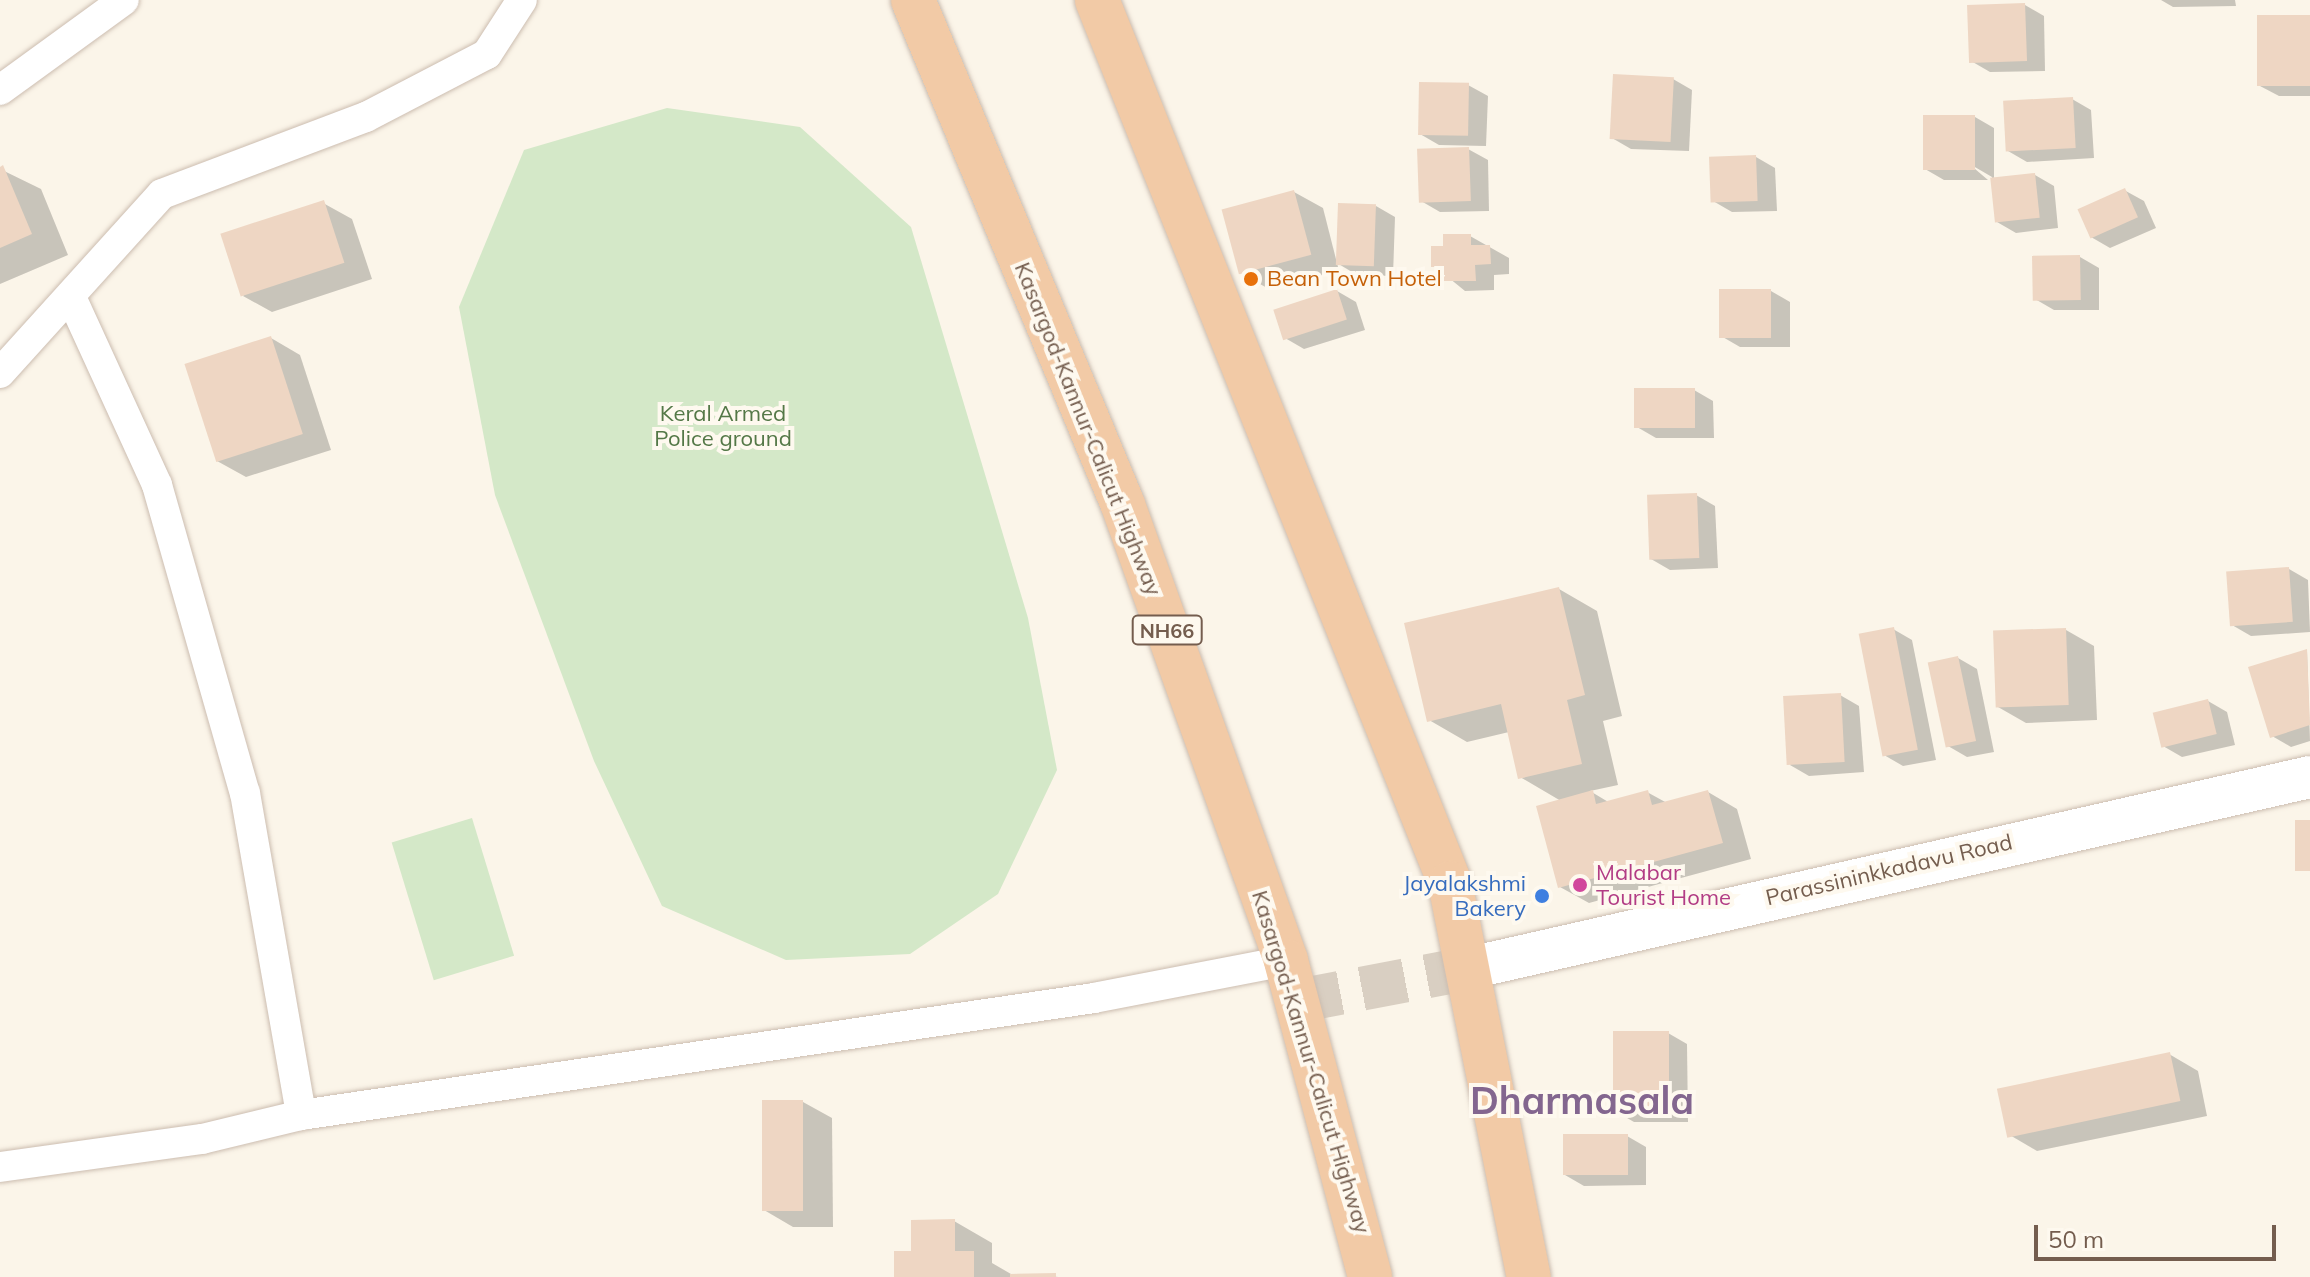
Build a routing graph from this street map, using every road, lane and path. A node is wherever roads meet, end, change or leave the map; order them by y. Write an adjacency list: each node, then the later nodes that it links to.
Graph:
1 (124, 0): 5 (street)
2 (522, 0): 6 (street)
3 (913, 0): 9 (highway, Kasargod-Kannur-Calicut Highway / NH66)
4 (1097, 0): 10 (highway)
5 (0, 90)
6 (71, 297): 7 (street); 11 (street)
7 (0, 373)
8 (2310, 777): 10 (main road, Parassininkkadavu Road)
9 (1286, 961): 11 (street); 13 (highway, Kasargod-Kannur-Calicut Highway / NH66)
10 (1470, 968): 14 (highway)
11 (301, 1115): 12 (street)
12 (0, 1167)
13 (1370, 1277)
14 (1529, 1277)

